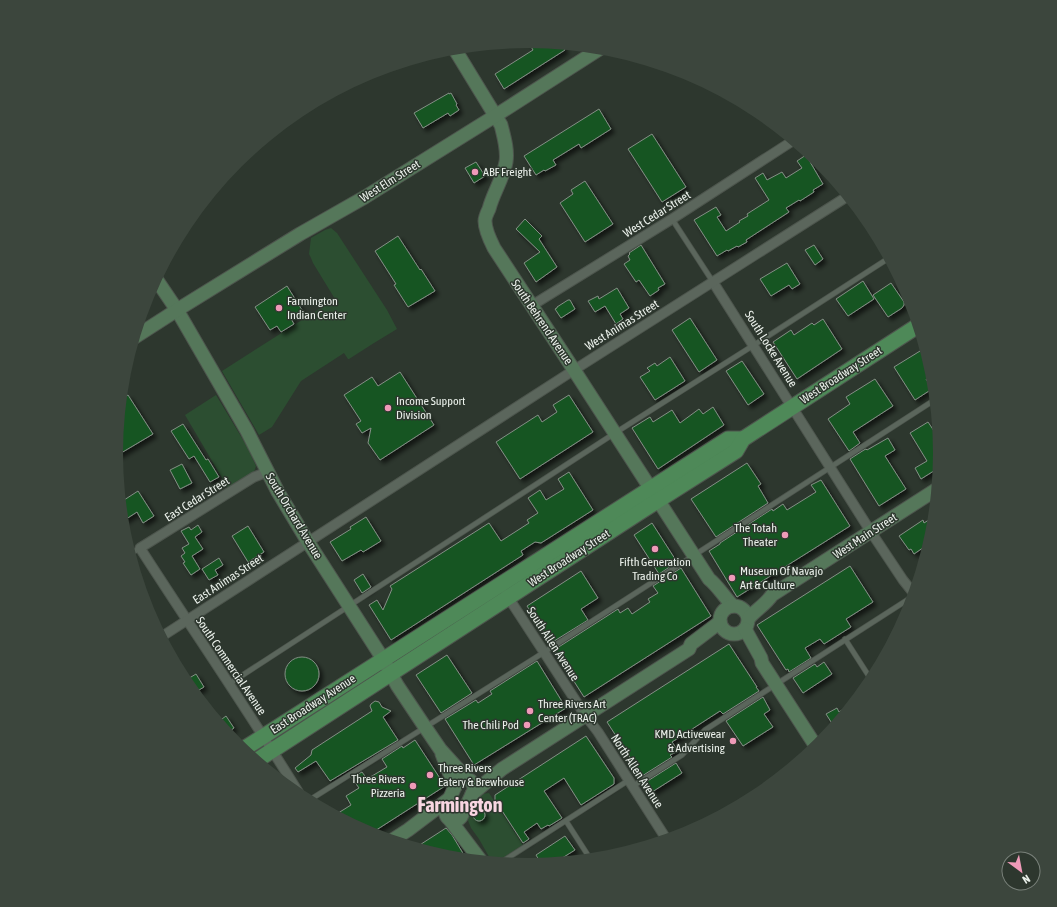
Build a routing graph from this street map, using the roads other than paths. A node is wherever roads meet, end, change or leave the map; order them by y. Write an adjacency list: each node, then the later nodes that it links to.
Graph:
1 (593, 53): 3 (street, West Elm Street)
2 (458, 54): 3 (street, South Behrend Avenue)
3 (495, 116): 10 (street, South Behrend Avenue); 11 (street, West Elm Street)
4 (789, 143): 6 (street, West Cedar Street)
5 (843, 199): 8 (street, West Animas Street)
6 (672, 219): 8 (lane); 10 (street, West Cedar Street)
7 (885, 261): 14 (lane)
8 (713, 282): 14 (street, South Locke Avenue); 15 (street, West Animas Street)
9 (160, 285): 11 (street, South Orchard Avenue)
10 (531, 306): 15 (street, South Behrend Avenue)
11 (176, 310): 13 (street, West Elm Street); 20 (street, South Orchard Avenue)
12 (914, 328): 17 (main road, West Broadway Street)
13 (142, 332)
14 (754, 346): 17 (street, South Locke Avenue); 18 (lane)
15 (574, 370): 18 (street, South Behrend Avenue); 24 (street, West Animas Street)
16 (931, 402): 19 (lane)
17 (793, 407): 19 (street, South Locke Avenue); 22 (main road, West Broadway Street)
18 (615, 433): 22 (street, South Behrend Avenue); 33 (lane)
19 (830, 467): 23 (street, South Locke Avenue); 27 (lane)
20 (268, 472): 24 (street, South Orchard Avenue); 25 (street, East Cedar Street)
21 (932, 493): 23 (street, West Main Street)
22 (655, 495): 27 (street, South Behrend Avenue); 28 (main road, West Broadway Street); 31 (main road, West Broadway Street)
23 (871, 532): 29 (street, South Locke Avenue); 30 (street, West Main Street)
24 (308, 542): 33 (street, South Orchard Avenue); 35 (street, East Animas Street)
25 (140, 548): 26 (lane); 35 (street, South Commercial Avenue)
26 (135, 551)
27 (694, 555): 34 (street, South Behrend Avenue); 40 (lane)
28 (500, 585): 31 (street, South Allen Avenue); 41 (main road, West Broadway Street)
29 (910, 589)
30 (772, 595): 34 (street, West Main Street); 36 (street, West Main Street)
31 (508, 598): 40 (street, South Allen Avenue); 42 (main road, West Broadway Street)
32 (906, 601): 38 (lane)
33 (349, 606): 41 (street, South Orchard Avenue); 44 (lane)
34 (729, 612): 36 (street); 36 (street); 39 (street, West Main Street)
35 (186, 620): 37 (street, East Animas Street); 44 (street, South Commercial Avenue)
36 (739, 629): 39 (street, West Main Street); 45 (street)
37 (165, 634)
38 (846, 639): 43 (lane); 45 (lane)
39 (689, 649): 46 (street, West Main Street)
40 (544, 652): 46 (street, South Allen Avenue); 47 (lane)
41 (383, 659): 42 (street, South Orchard Avenue); 48 (main road, East Broadway Avenue)
42 (391, 674): 47 (street, South Orchard Avenue); 52 (main road, East Broadway Avenue)
43 (868, 675)
44 (229, 684): 48 (street, South Commercial Avenue)
45 (776, 684): 49 (street); 56 (lane)
46 (585, 715): 54 (street, West Main Street); 56 (street, North Allen Avenue)
47 (425, 727): 51 (street, South Orchard Avenue); 60 (lane)
48 (264, 736): 50 (main road, East Broadway Avenue); 52 (street, South Commercial Avenue)
49 (813, 742)
50 (248, 746)
51 (440, 749): 55 (street, South Orchard Avenue); 58 (street, South Orchard Avenue)
52 (273, 750): 53 (main road, East Broadway Avenue); 57 (street, South Commercial Avenue)
53 (261, 758)
54 (502, 769): 55 (street, West Main Street); 59 (street, West Main Street)
55 (468, 779): 58 (street, West Main Street); 59 (street)
56 (631, 783): 64 (lane); 66 (street, North Allen Avenue)
57 (293, 784)
58 (455, 787): 61 (street)
59 (472, 794): 62 (street)
60 (314, 797)
61 (449, 799): 63 (street); 65 (street)
62 (463, 814): 63 (street); 70 (street)
63 (448, 819): 65 (street); 69 (street)
64 (566, 820): 68 (lane); 71 (lane)
65 (408, 830): 67 (street)
66 (664, 835)
67 (397, 837)
68 (588, 855)
69 (477, 856)
70 (478, 856)
71 (507, 858)

